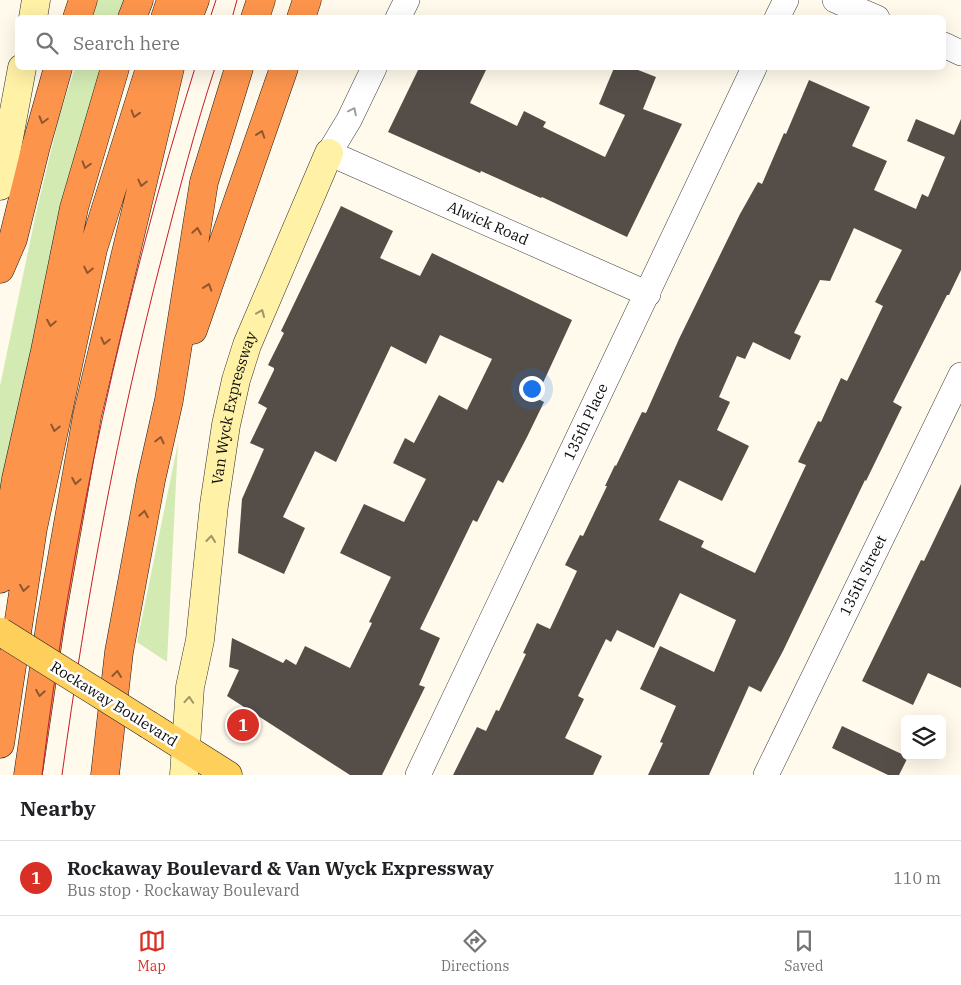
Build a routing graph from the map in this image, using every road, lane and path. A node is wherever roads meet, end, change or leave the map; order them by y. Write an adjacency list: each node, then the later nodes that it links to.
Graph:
1 (36, 0): 11 (main road)
2 (83, 0): 12 (highway)
3 (139, 0): 13 (highway)
4 (171, 0): 14 (highway)
5 (195, 0): 15 (highway)
6 (261, 0): 16 (highway)
7 (307, 0): 17 (highway)
8 (407, 0): 18 (street)
9 (786, 0): 19 (street)
10 (835, 0): 20 (street)
11 (33, 15)
12 (78, 15)
13 (133, 15)
14 (166, 15)
15 (189, 15)
16 (256, 15)
17 (302, 15)
18 (400, 15)
19 (778, 15)
20 (870, 15)
21 (946, 47): 22 (street)
22 (961, 53)
23 (22, 70): 33 (main road)
24 (57, 70): 34 (highway, one-way to 34)
25 (114, 70): 38 (highway, one-way to 38)
26 (149, 70): 40 (highway, one-way to 40)
27 (170, 70): 42 (highway, one-way to 42)
28 (237, 70): 37 (highway, one-way to 28)
29 (283, 70): 37 (highway, one-way to 29)
30 (373, 70): 32 (street, Van Wyck Expressway, one-way to 30)
31 (753, 70): 35 (street, 135th Place)
32 (329, 153): 35 (street, Alwick Road); 41 (main road, Van Wyck Expressway, one-way to 32)
33 (0, 186)
34 (0, 269)
35 (648, 294): 45 (street, 135th Place)
36 (961, 375): 46 (street, 135th Street)
37 (169, 400): 43 (highway, one-way to 37)
38 (0, 579)
39 (0, 632): 41 (main road, Rockaway Boulevard, bridge)
40 (0, 744)
41 (185, 762): 44 (main road, Rockaway Boulevard)
42 (28, 775)
43 (105, 775)
44 (228, 775)
45 (418, 775)
46 (766, 775)

